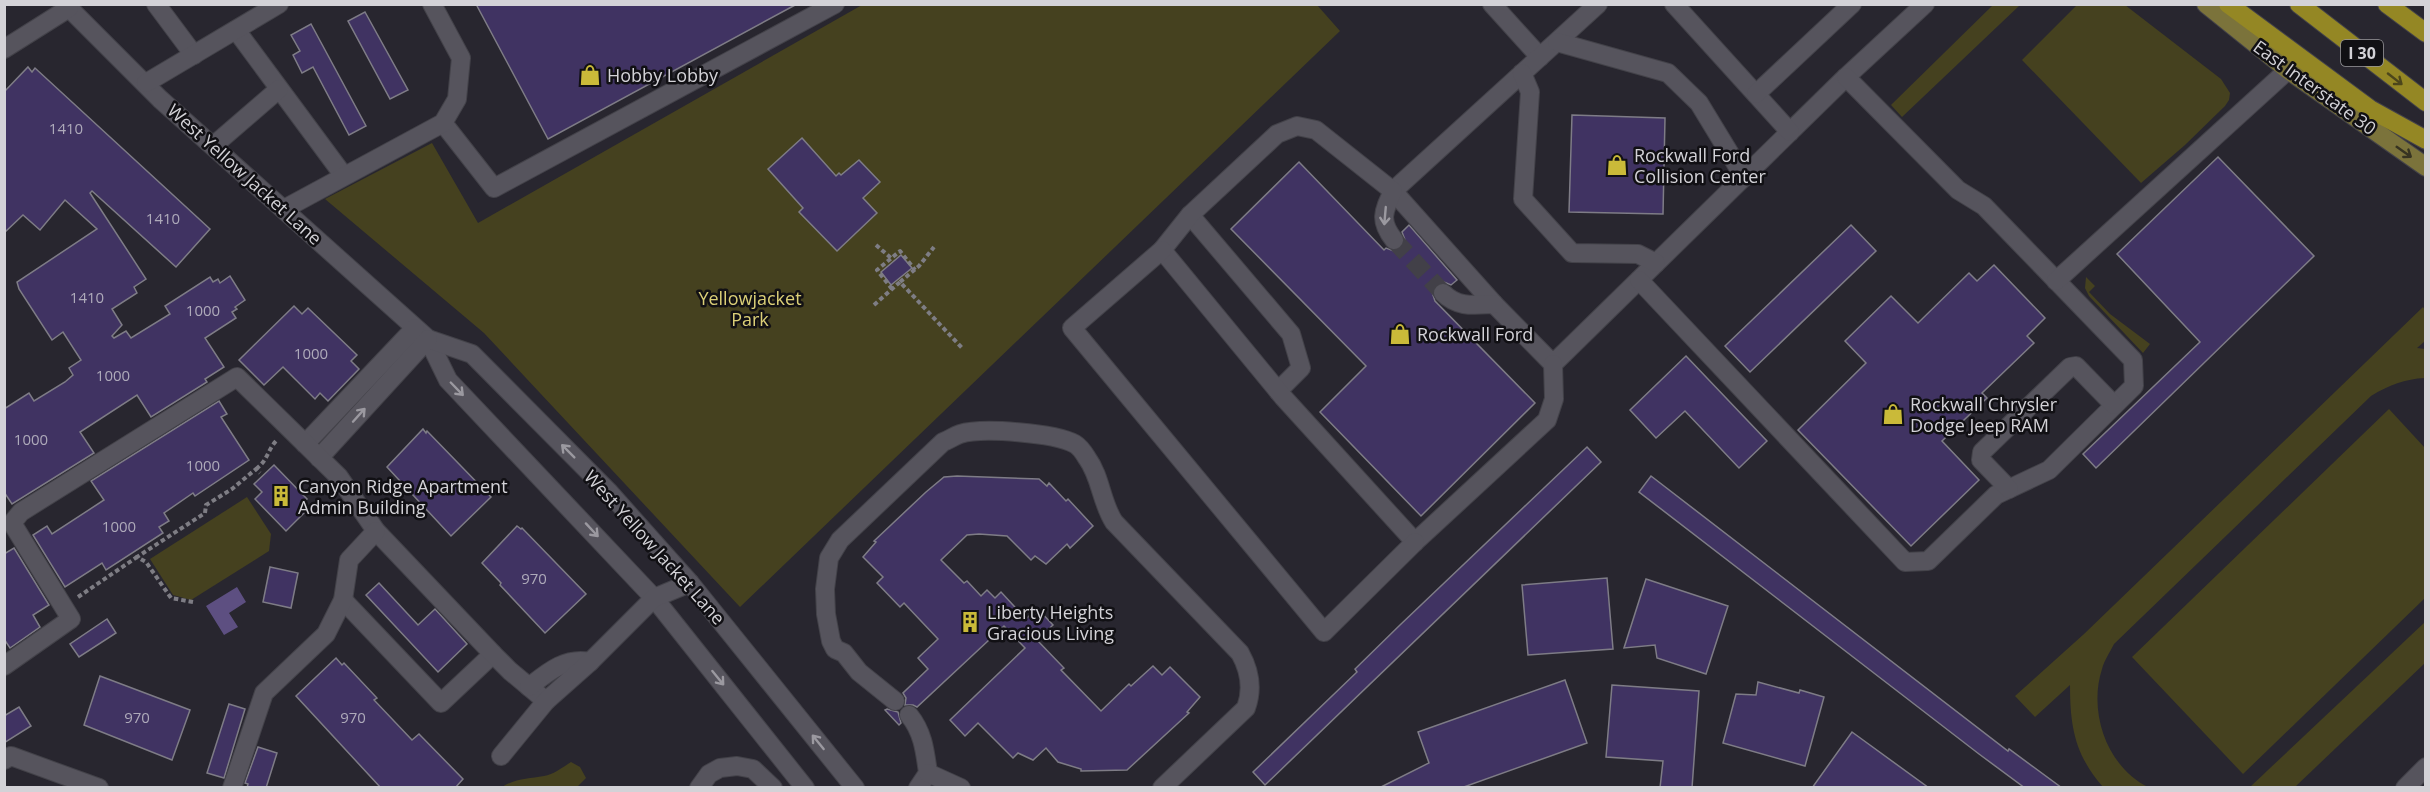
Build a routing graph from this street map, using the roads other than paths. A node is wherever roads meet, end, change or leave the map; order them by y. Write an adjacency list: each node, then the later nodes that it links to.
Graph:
1 (156, 4): 19 (street)
2 (279, 4): 15 (street)
3 (432, 4): 28 (street)
4 (835, 4): 28 (street)
5 (1492, 4): 20 (street)
6 (1598, 4): 17 (street)
7 (1674, 4): 26 (street)
8 (1852, 4): 26 (street)
9 (1925, 4): 23 (street)
10 (2206, 4): 21 (main road, East Interstate 30)
11 (2228, 4): 30 (highway)
12 (2299, 4): 27 (highway, I 30, one-way to 27)
13 (2387, 4): 16 (highway)
14 (67, 6): 18 (street); 24 (street, West Yellow Jacket Lane)
15 (236, 30): 19 (street); 25 (street)
16 (2426, 33)
17 (1557, 42): 20 (street); 34 (street)
18 (4, 50)
19 (194, 55): 24 (street)
20 (1540, 57): 22 (street)
21 (2288, 70): 32 (main road, East Interstate 30, one-way to 32); 42 (street)
22 (1522, 73): 35 (street); 40 (street)
23 (1846, 77): 29 (street); 42 (street)
24 (146, 83): 31 (street, West Yellow Jacket Lane)
25 (279, 88): 31 (street); 33 (street)
26 (1756, 94): 29 (street)
27 (2426, 102)
28 (442, 123): 33 (street)
29 (1790, 132): 34 (street)
30 (2426, 140)
31 (213, 146): 36 (street, West Yellow Jacket Lane)
32 (2426, 167)
33 (344, 176): 36 (street)
34 (1744, 177): 40 (street)
35 (1393, 191): 37 (street); 38 (street, one-way to 38); 44 (street)
36 (284, 209): 45 (street, West Yellow Jacket Lane)
37 (1190, 215): 39 (street); 47 (street)
38 (1394, 240)
39 (1162, 250): 47 (street); 53 (street)
40 (1656, 263): 41 (street)
41 (1639, 280): 46 (street); 51 (street)
42 (2056, 281): 48 (street)
43 (1443, 293): 44 (street)
44 (1494, 304): 46 (street)
45 (422, 334): 49 (street); 50 (street, one-way to 45); 54 (street, West Yellow Jacket Lane, one-way to 45); 55 (street, West Yellow Jacket Lane, one-way to 55)
46 (1553, 364): 53 (street)
47 (1278, 391): 53 (street)
48 (2114, 405): 51 (street); 51 (street)
49 (305, 444): 50 (street); 59 (street)
50 (319, 458): 52 (street)
51 (2009, 489)
52 (376, 531): 56 (street); 57 (street)
53 (1415, 542)
54 (690, 583): 55 (street); 73 (street, West Yellow Jacket Lane, one-way to 54)
55 (654, 598): 58 (street); 72 (street, West Yellow Jacket Lane, one-way to 72)
56 (343, 600): 57 (street); 69 (street)
57 (493, 654): 60 (street)
58 (590, 662): 60 (street); 61 (street)
59 (4, 666)
60 (529, 687): 61 (street)
61 (546, 701): 64 (street)
62 (895, 701): 75 (street)
63 (909, 715): 67 (street)
64 (501, 756)
65 (4, 760): 68 (street)
66 (2426, 767): 76 (street)
67 (923, 780): 74 (street)
68 (99, 788)
69 (232, 788)
70 (699, 788): 71 (street)
71 (772, 788)
72 (806, 788)
73 (855, 788)
74 (961, 788)
75 (1162, 788)
76 (2405, 788)

